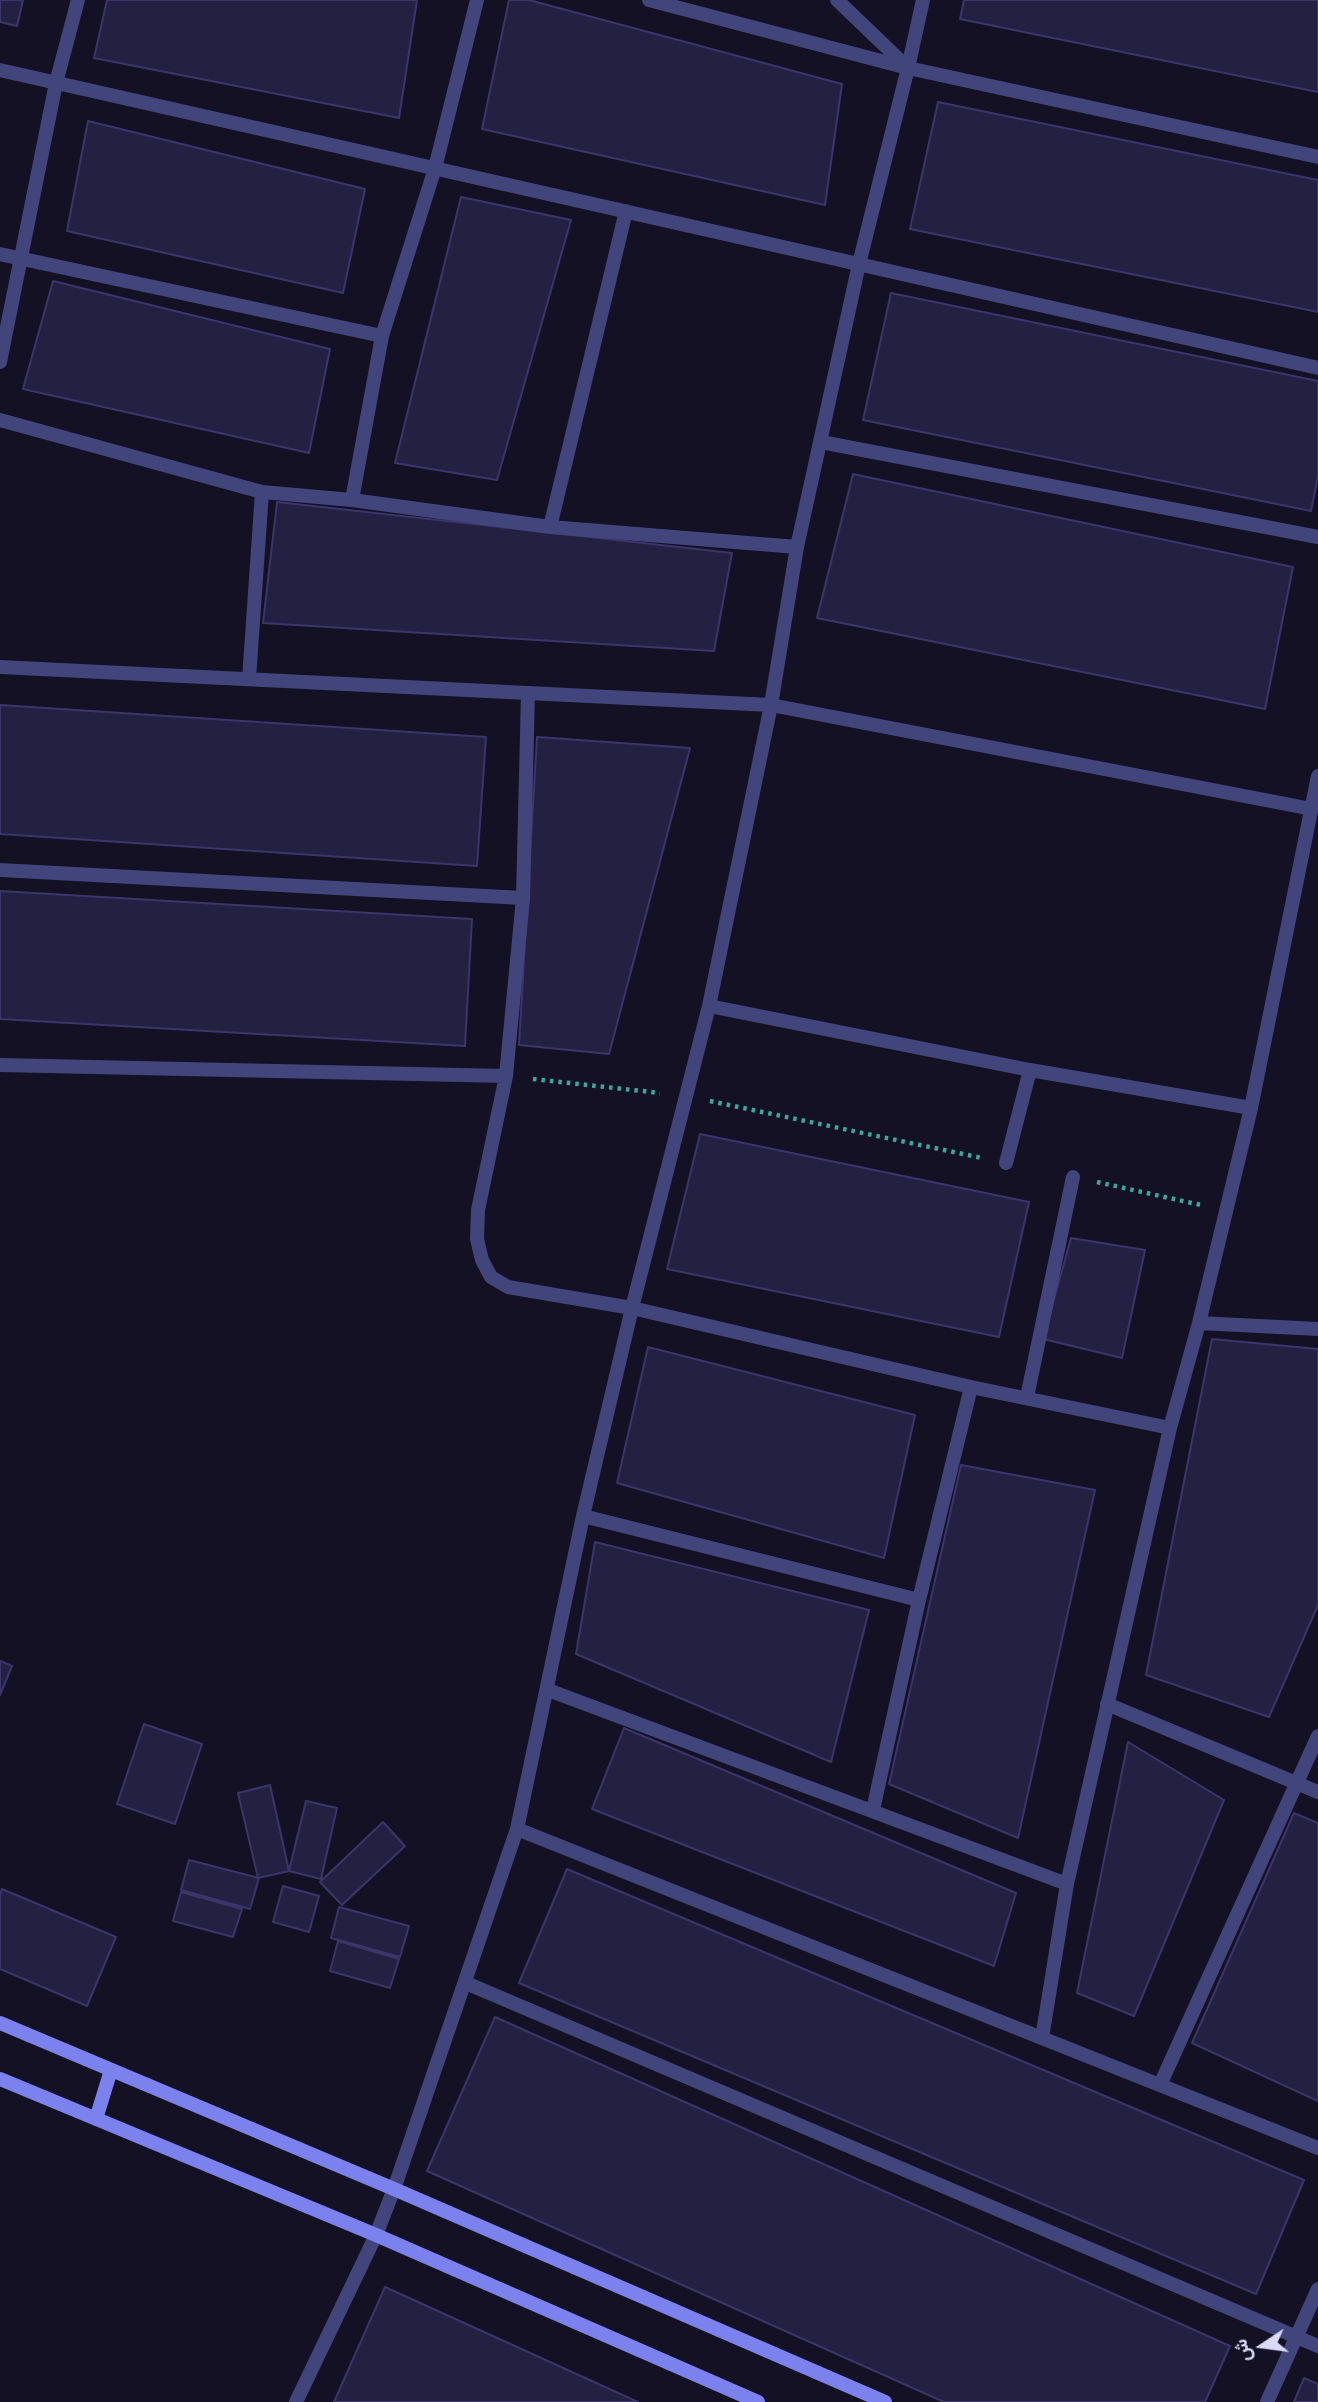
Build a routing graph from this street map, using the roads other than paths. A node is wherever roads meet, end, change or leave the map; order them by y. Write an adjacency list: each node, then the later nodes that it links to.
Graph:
1 (78, 0): 9 (street)
2 (477, 0): 11 (street)
3 (649, 0): 6 (street)
4 (837, 0): 7 (street)
5 (923, 0): 7 (street)
6 (673, 2): 7 (street)
7 (908, 68): 10 (street); 15 (street)
8 (0, 70): 9 (street)
9 (56, 83): 11 (street); 14 (street)
10 (1318, 157)
11 (435, 168): 12 (street); 16 (street)
12 (626, 211): 15 (street); 23 (street)
13 (0, 254): 14 (street)
14 (22, 258): 16 (street); 17 (street)
15 (859, 264): 18 (street); 20 (street)
16 (382, 336): 22 (street)
17 (0, 362)
18 (1318, 368)
19 (0, 420): 21 (street)
20 (821, 442): 24 (street); 25 (street)
21 (262, 492): 22 (street); 27 (street)
22 (352, 500): 23 (street)
23 (550, 527): 25 (street)
24 (1318, 537)
25 (797, 547): 29 (street)
26 (0, 667): 27 (street)
27 (249, 679): 28 (street)
28 (528, 693): 29 (street); 33 (street)
29 (771, 705): 31 (street); 34 (street)
30 (1318, 776): 31 (street)
31 (1312, 809): 38 (street)
32 (0, 870): 33 (street)
33 (523, 898): 37 (street)
34 (709, 1006): 36 (street); 41 (street)
35 (0, 1065): 37 (street)
36 (1030, 1070): 38 (street); 39 (street)
37 (506, 1076): 41 (street)
38 (1251, 1108): 42 (street)
39 (1006, 1163)
40 (1073, 1177): 45 (street)
41 (632, 1308): 44 (street); 47 (street)
42 (1199, 1323): 43 (street); 46 (street)
43 (1318, 1329)
44 (971, 1387): 45 (street); 48 (street)
45 (1027, 1397): 46 (street)
46 (1170, 1428): 50 (street)
47 (583, 1516): 48 (street); 49 (street)
48 (919, 1600): 54 (street)
49 (548, 1690): 54 (street); 55 (street)
50 (1107, 1704): 52 (street); 56 (street)
51 (1318, 1736): 52 (street)
52 (1297, 1784): 53 (street); 62 (street)
53 (1318, 1792)
54 (873, 1810): 56 (street)
55 (517, 1829): 57 (street); 59 (street)
56 (1067, 1884): 59 (street)
57 (466, 1983): 65 (street); 68 (street)
58 (0, 2024): 60 (street)
59 (1042, 2038): 62 (street)
60 (111, 2070): 63 (street); 65 (street)
61 (0, 2079): 63 (street)
62 (1160, 2085): 64 (street)
63 (96, 2119): 66 (street)
64 (1318, 2148)
65 (394, 2189): 66 (street); 72 (street)
66 (376, 2235): 70 (street); 71 (street)
67 (1318, 2290): 68 (street)
68 (1296, 2337): 69 (street); 73 (street)
69 (1318, 2346)
70 (296, 2402)
71 (758, 2402)
72 (885, 2402)
73 (1267, 2402)

